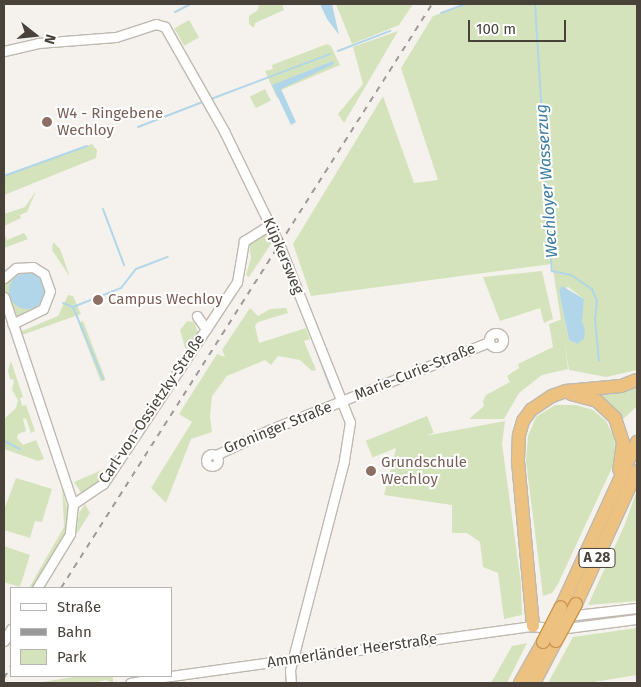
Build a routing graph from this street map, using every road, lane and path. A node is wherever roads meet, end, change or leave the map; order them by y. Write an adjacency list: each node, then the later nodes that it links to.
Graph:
1 (4, 51): 2 (street, Küpkersweg)
2 (270, 224): 7 (street, Carl-von-Ossietzky-Straße); 11 (street, Küpkersweg)
3 (4, 278): 6 (street)
4 (4, 297): 6 (street)
5 (198, 316): 7 (street, Carl-von-Ossietzky-Straße)
6 (12, 324): 16 (street)
7 (206, 329): 16 (street, Carl-von-Ossietzky-Straße)
8 (489, 342): 11 (street, Marie-Curie-Straße)
9 (637, 380): 10 (highway)
10 (552, 396): 15 (highway); 20 (highway)
11 (342, 402): 13 (street, Groninger Straße); 21 (street, Küpkersweg)
12 (637, 442): 15 (highway, A 28)
13 (216, 455)
14 (637, 471): 27 (highway, A 28, bridge)
15 (612, 496): 26 (highway, A 28, bridge)
16 (73, 504): 17 (street)
17 (38, 587)
18 (637, 608): 20 (street, Ammerländer Heerstraße)
19 (637, 619): 20 (street, Ammerländer Heerstraße)
20 (534, 626): 21 (street, Ammerländer Heerstraße)
21 (292, 659): 22 (street, Ammerländer Heerstraße); 25 (street, Küpkersweg)
22 (172, 676)
23 (164, 677): 24 (street, Ammerländer Heerstraße)
24 (130, 683)
25 (291, 683)
26 (520, 683)
27 (534, 683)

